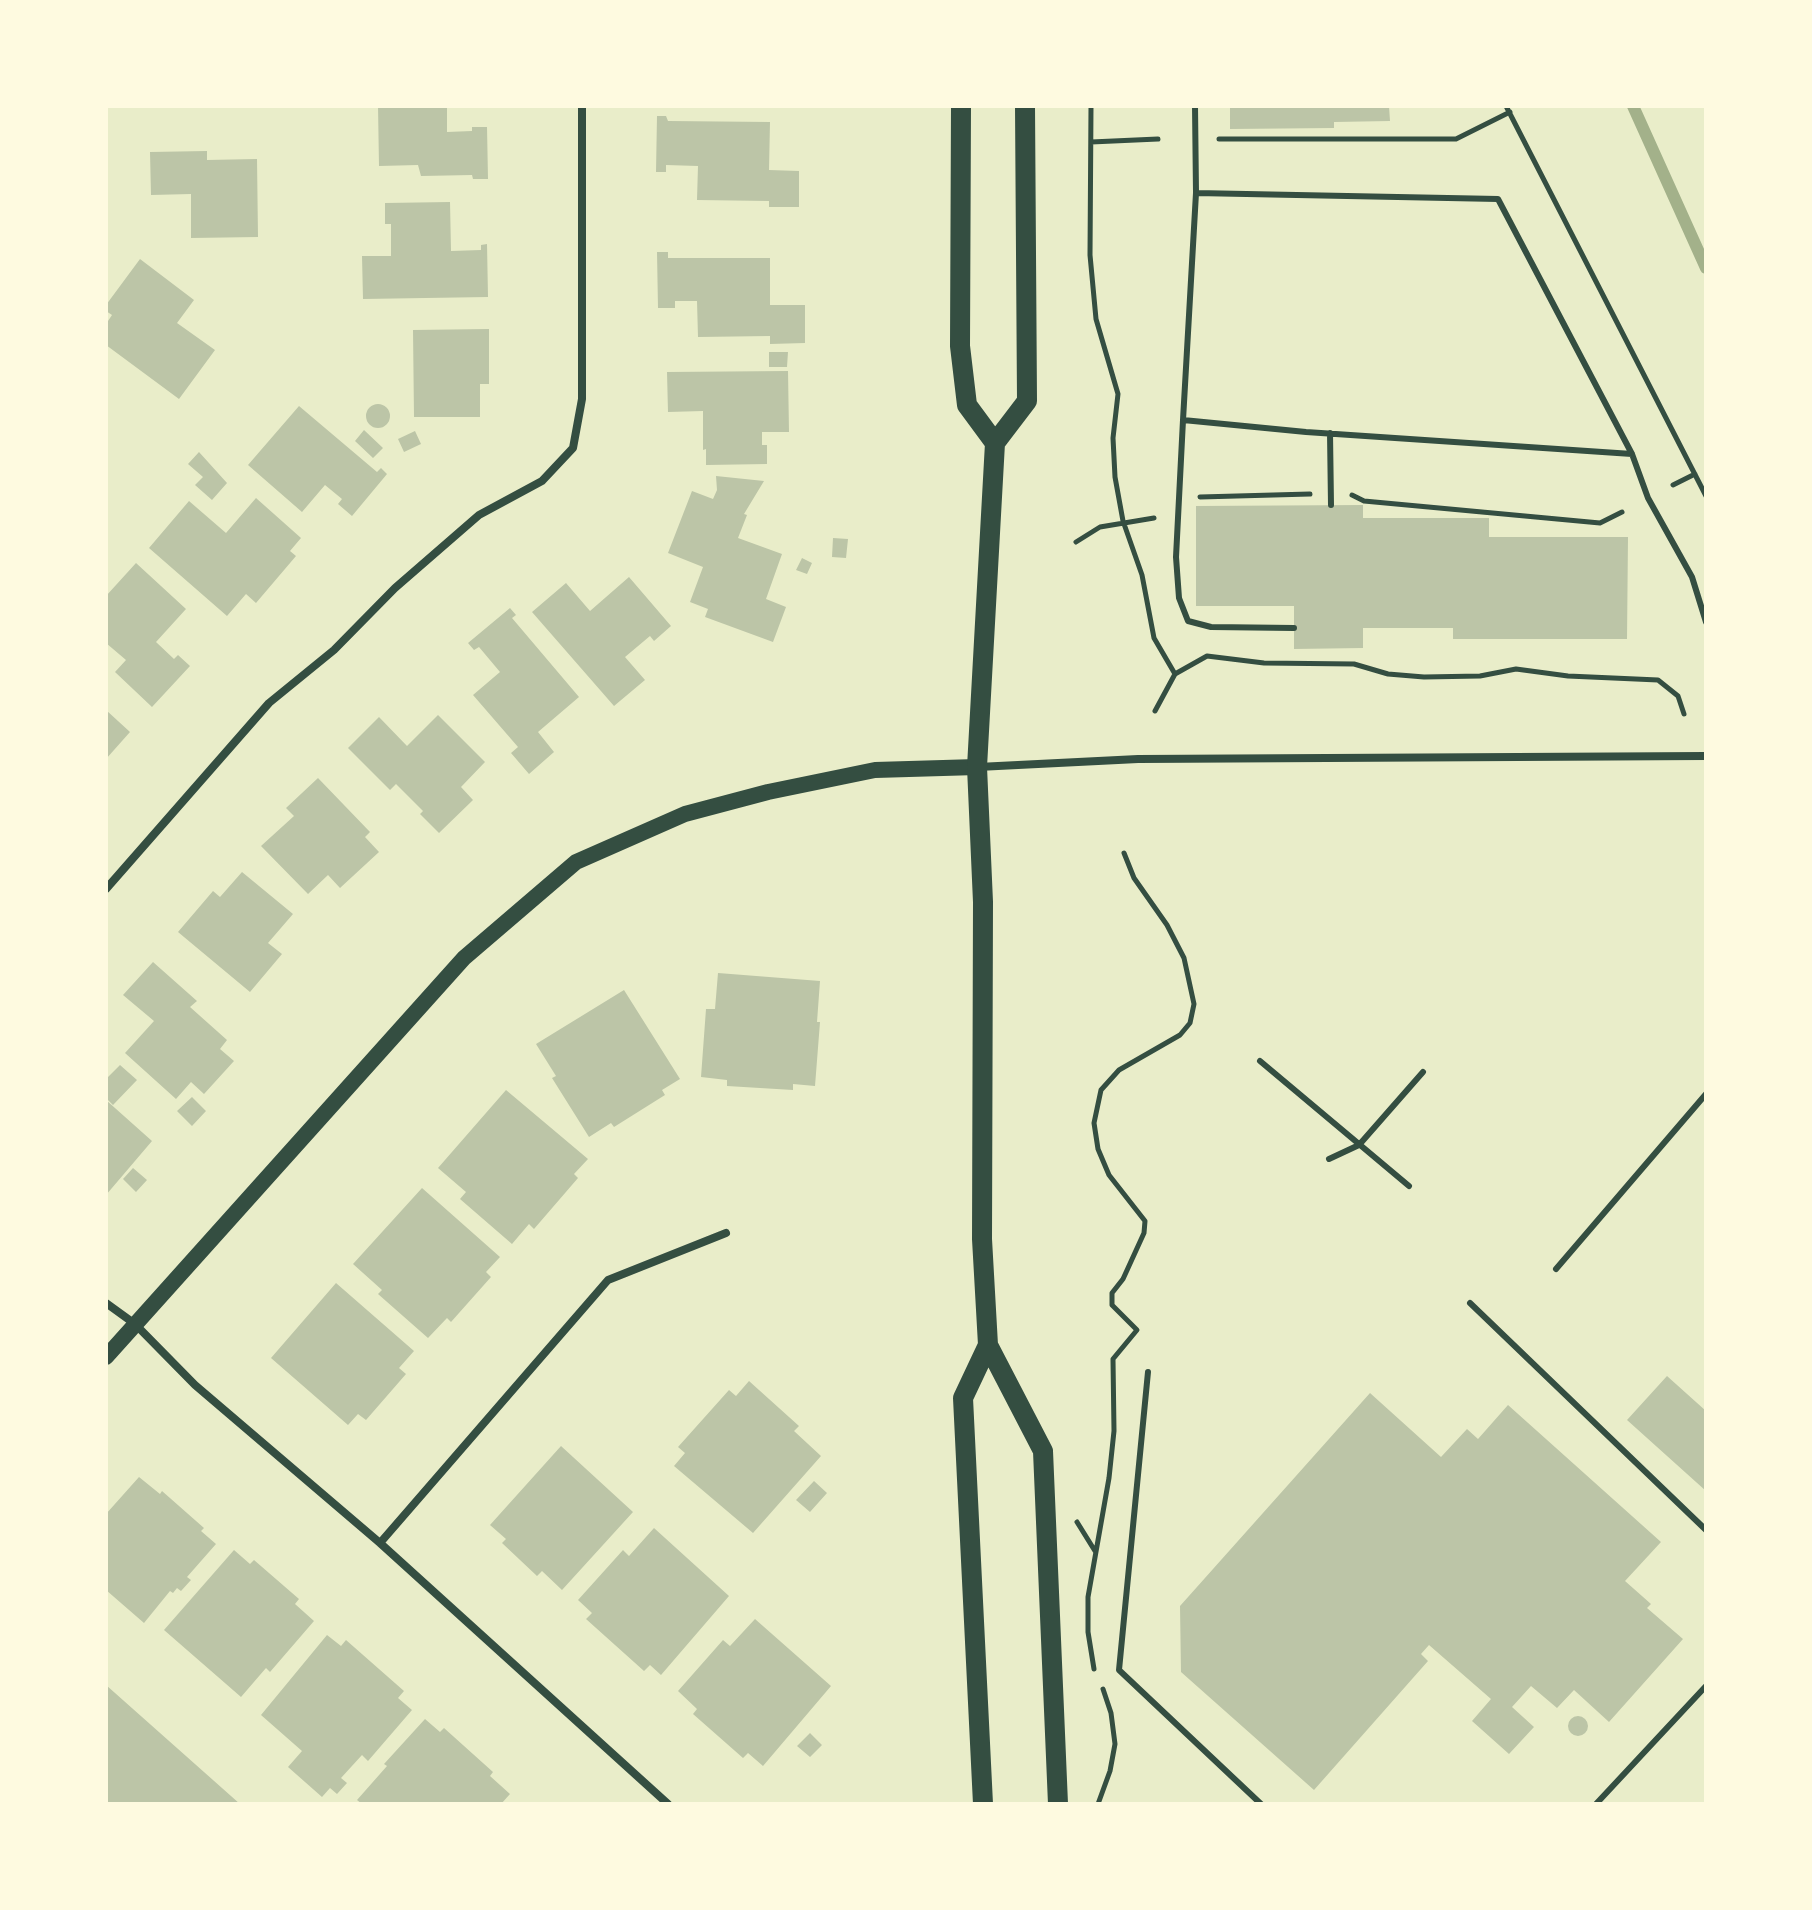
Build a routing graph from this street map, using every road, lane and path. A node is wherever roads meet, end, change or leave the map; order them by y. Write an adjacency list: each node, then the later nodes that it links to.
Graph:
1 (582, 106): 34 (street)
2 (961, 106): 13 (main road)
3 (1025, 106): 13 (main road)
4 (1091, 106): 9 (path)
5 (1195, 106): 10 (lane)
6 (1508, 109): 7 (path); 15 (path)
7 (1220, 128)
8 (1158, 139): 9 (path)
9 (1091, 142): 24 (path)
10 (1196, 193): 11 (lane); 14 (lane)
11 (1183, 420): 12 (lane); 27 (lane)
12 (1330, 433): 14 (lane); 21 (lane)
13 (995, 443): 32 (main road)
14 (1632, 454): 26 (lane)
15 (1695, 474): 16 (path); 19 (path)
16 (1673, 485)
17 (1348, 493): 23 (path)
18 (1313, 494): 20 (path)
19 (1706, 496)
20 (1195, 497)
21 (1331, 505)
22 (1160, 508): 24 (path)
23 (1622, 512)
24 (1123, 521): 25 (path); 28 (path)
25 (1076, 542)
26 (1706, 622)
27 (1294, 628)
28 (1175, 674): 29 (path); 30 (path)
29 (1155, 711)
30 (1684, 714)
31 (1706, 756): 32 (street)
32 (977, 767): 45 (main road); 46 (main road)
33 (1124, 853): 52 (path)
34 (106, 889)
35 (1260, 1061): 38 (lane)
36 (1423, 1072): 38 (lane)
37 (1706, 1094): 42 (lane)
38 (1359, 1145): 39 (lane); 40 (lane)
39 (1329, 1159)
40 (1409, 1186)
41 (726, 1233): 51 (street)
42 (1556, 1269)
43 (106, 1303): 45 (street)
44 (1470, 1303): 50 (lane)
45 (135, 1324): 47 (main road); 51 (street)
46 (988, 1345): 57 (main road); 58 (main road)
47 (106, 1357)
48 (1148, 1372): 60 (lane)
49 (1075, 1518): 52 (path)
50 (1706, 1530)
51 (380, 1543): 56 (street)
52 (1095, 1552): 53 (path)
53 (1095, 1673)
54 (1100, 1683): 59 (path)
55 (1706, 1686): 61 (lane)
56 (668, 1804)
57 (983, 1804)
58 (1058, 1804)
59 (1098, 1804)
60 (1261, 1804)
61 (1596, 1804)

